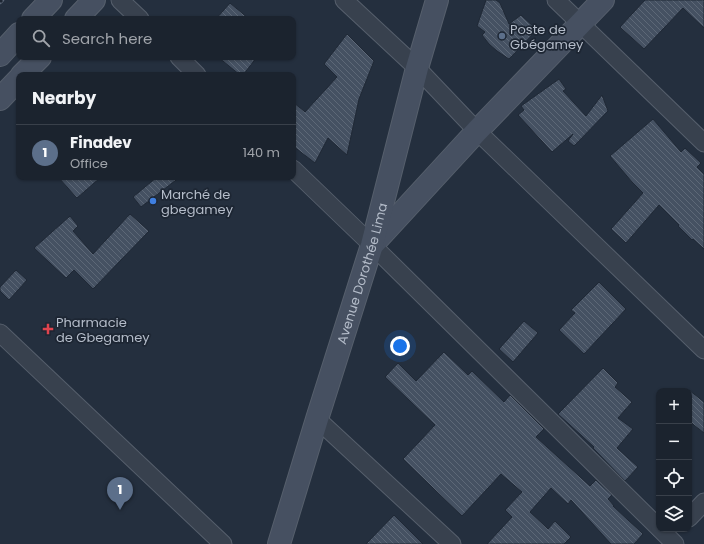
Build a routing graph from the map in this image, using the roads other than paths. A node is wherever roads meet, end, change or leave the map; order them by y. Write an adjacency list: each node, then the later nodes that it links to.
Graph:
1 (51, 0): 8 (main road)
2 (94, 0): 9 (main road)
3 (120, 0): 10 (street)
4 (344, 0): 16 (street)
5 (437, 0): 16 (main road, Avenue Dorothée Lima)
6 (556, 0): 11 (street)
7 (603, 0): 11 (main road)
8 (36, 16)
9 (79, 16)
10 (137, 16)
11 (581, 24): 21 (main road); 22 (street)
12 (16, 37): 13 (main road)
13 (0, 55)
14 (37, 60): 17 (main road)
15 (182, 60): 18 (street)
16 (417, 68): 21 (street); 24 (main road, Avenue Dorothée Lima)
17 (25, 72)
18 (194, 72)
19 (16, 82): 20 (main road)
20 (0, 98)
21 (477, 131): 24 (main road); 26 (street)
22 (704, 143)
23 (296, 172): 24 (street)
24 (372, 245): 27 (main road, Avenue Dorothée Lima); 30 (street)
25 (0, 333): 31 (street)
26 (704, 350)
27 (317, 419): 32 (main road, Avenue Dorothée Lima); 33 (street)
28 (704, 502): 29 (street)
29 (692, 515)
30 (668, 535)
31 (223, 544)
32 (279, 544)
33 (452, 544)

